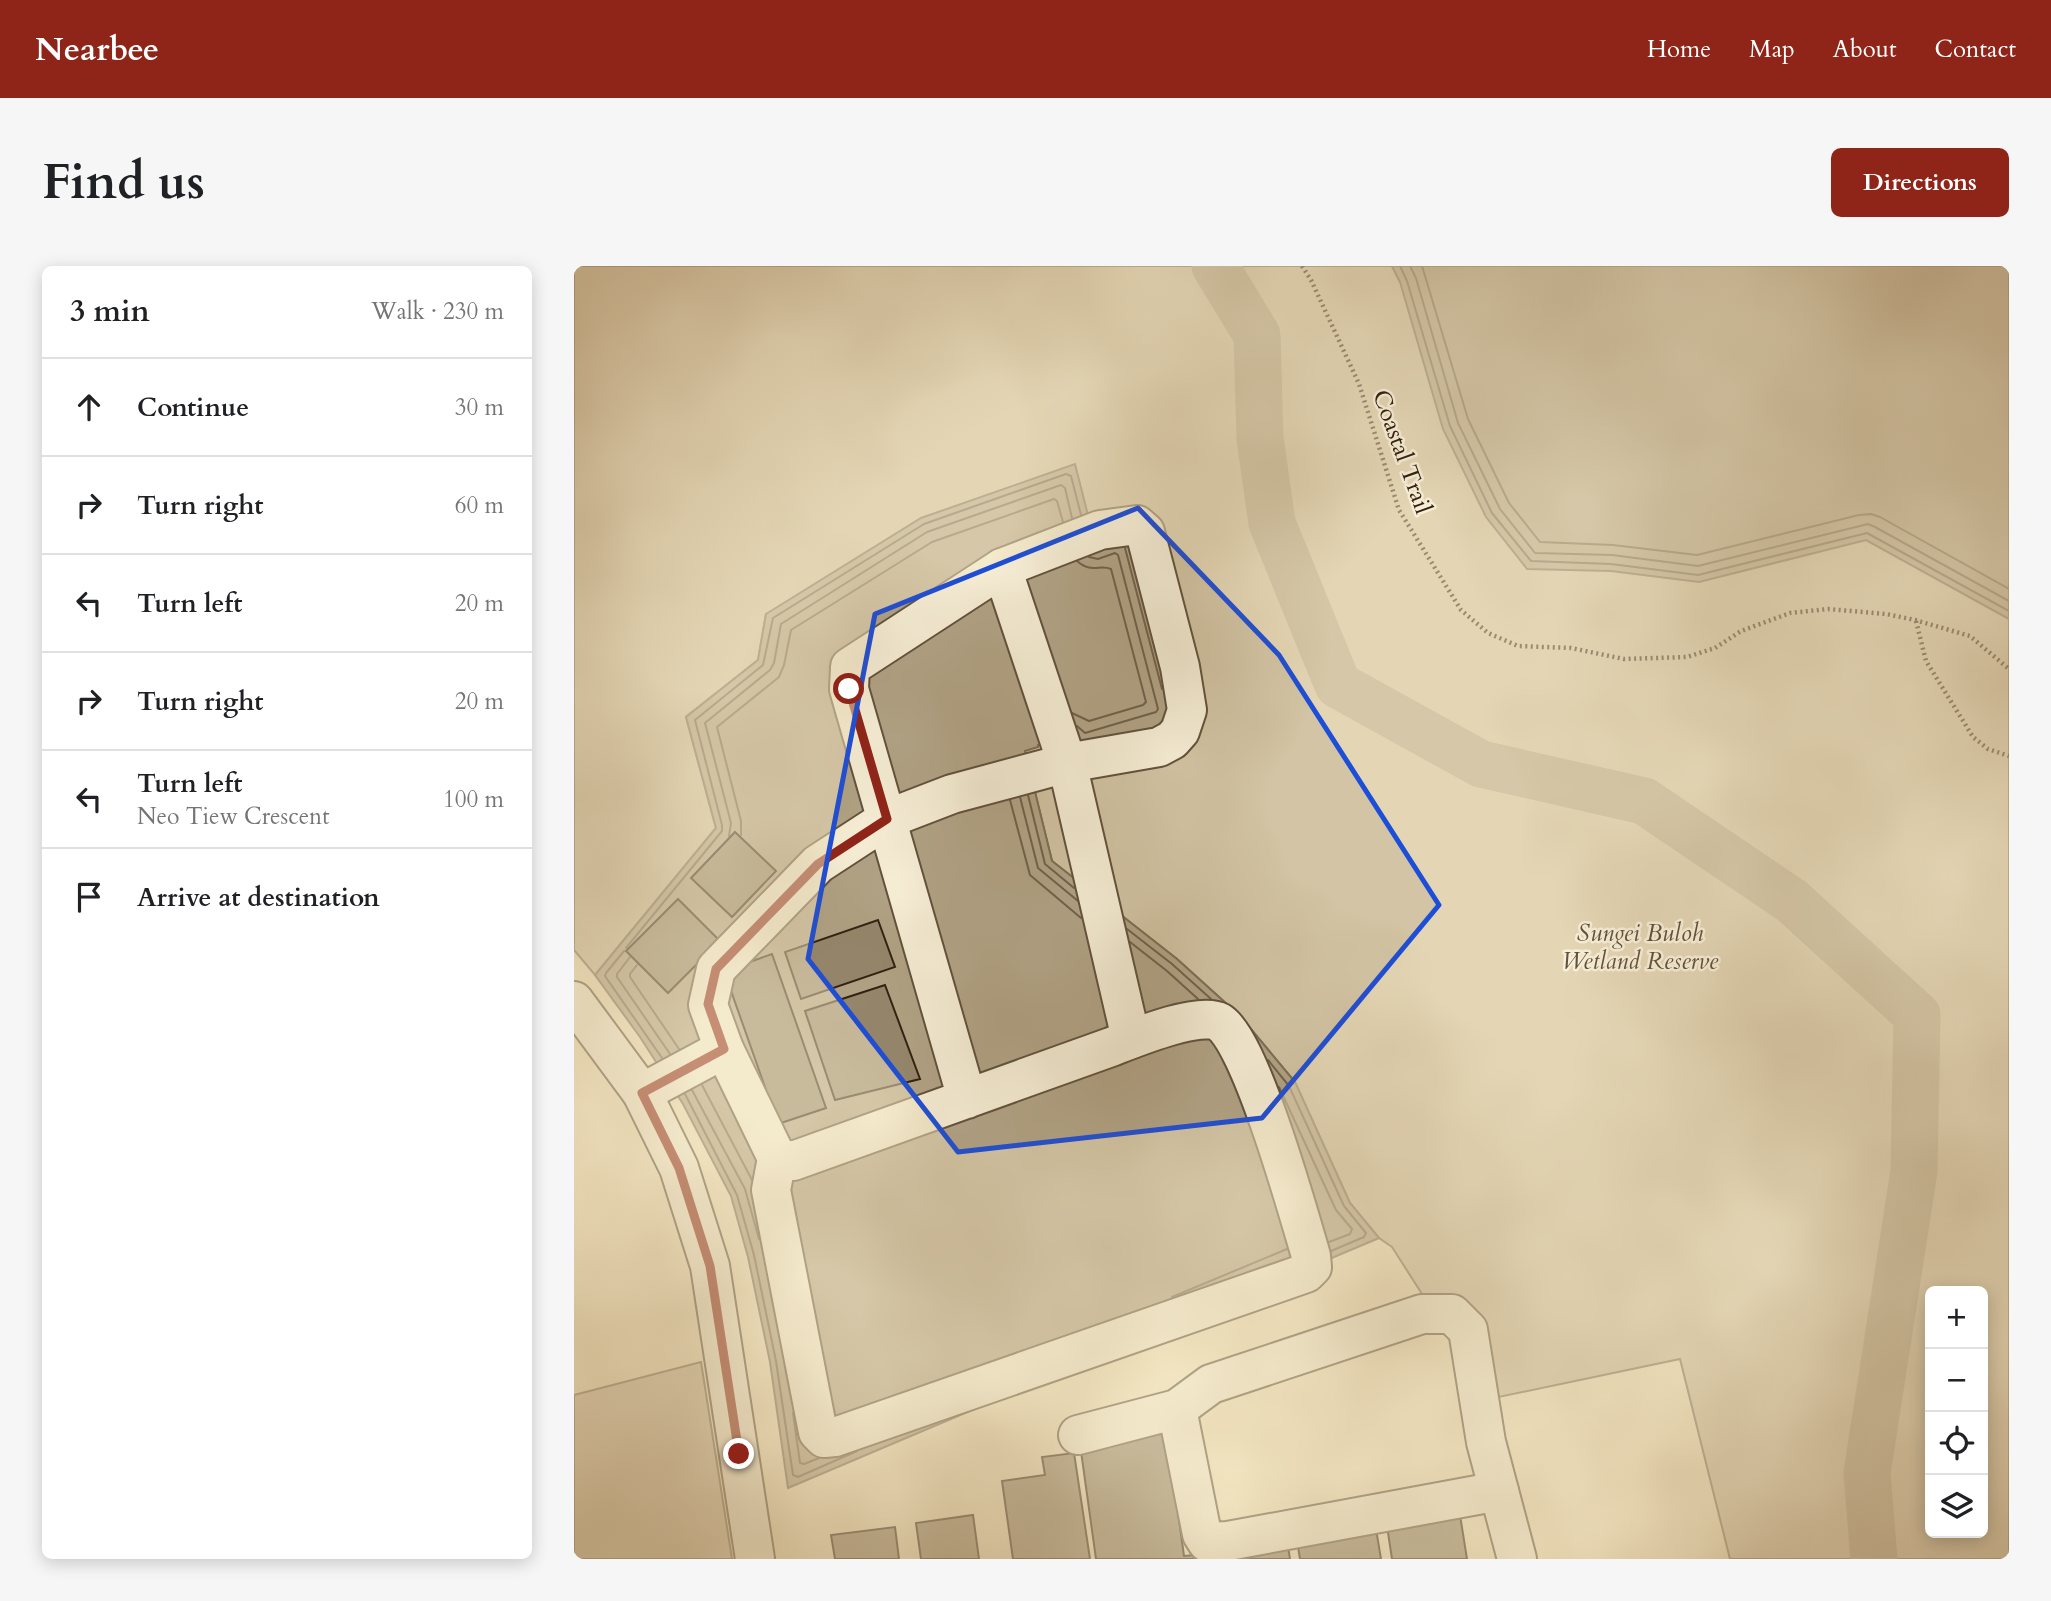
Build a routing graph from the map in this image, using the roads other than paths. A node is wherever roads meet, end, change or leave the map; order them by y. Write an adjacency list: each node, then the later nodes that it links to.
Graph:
1 (1002, 568): 2 (street); 2 (street); 3 (street)
2 (1068, 763): 3 (street); 5 (street)
3 (887, 819): 6 (street); 8 (street)
4 (574, 1001): 7 (street)
5 (1131, 1039): 8 (street); 9 (street)
6 (724, 1049): 7 (street); 9 (street)
7 (642, 1093): 13 (street)
8 (967, 1099): 9 (street)
9 (777, 1158)
10 (1177, 1409): 11 (street); 12 (street); 12 (street)
11 (1078, 1435)
12 (1499, 1491): 14 (street)
13 (755, 1559)
14 (1517, 1559)

